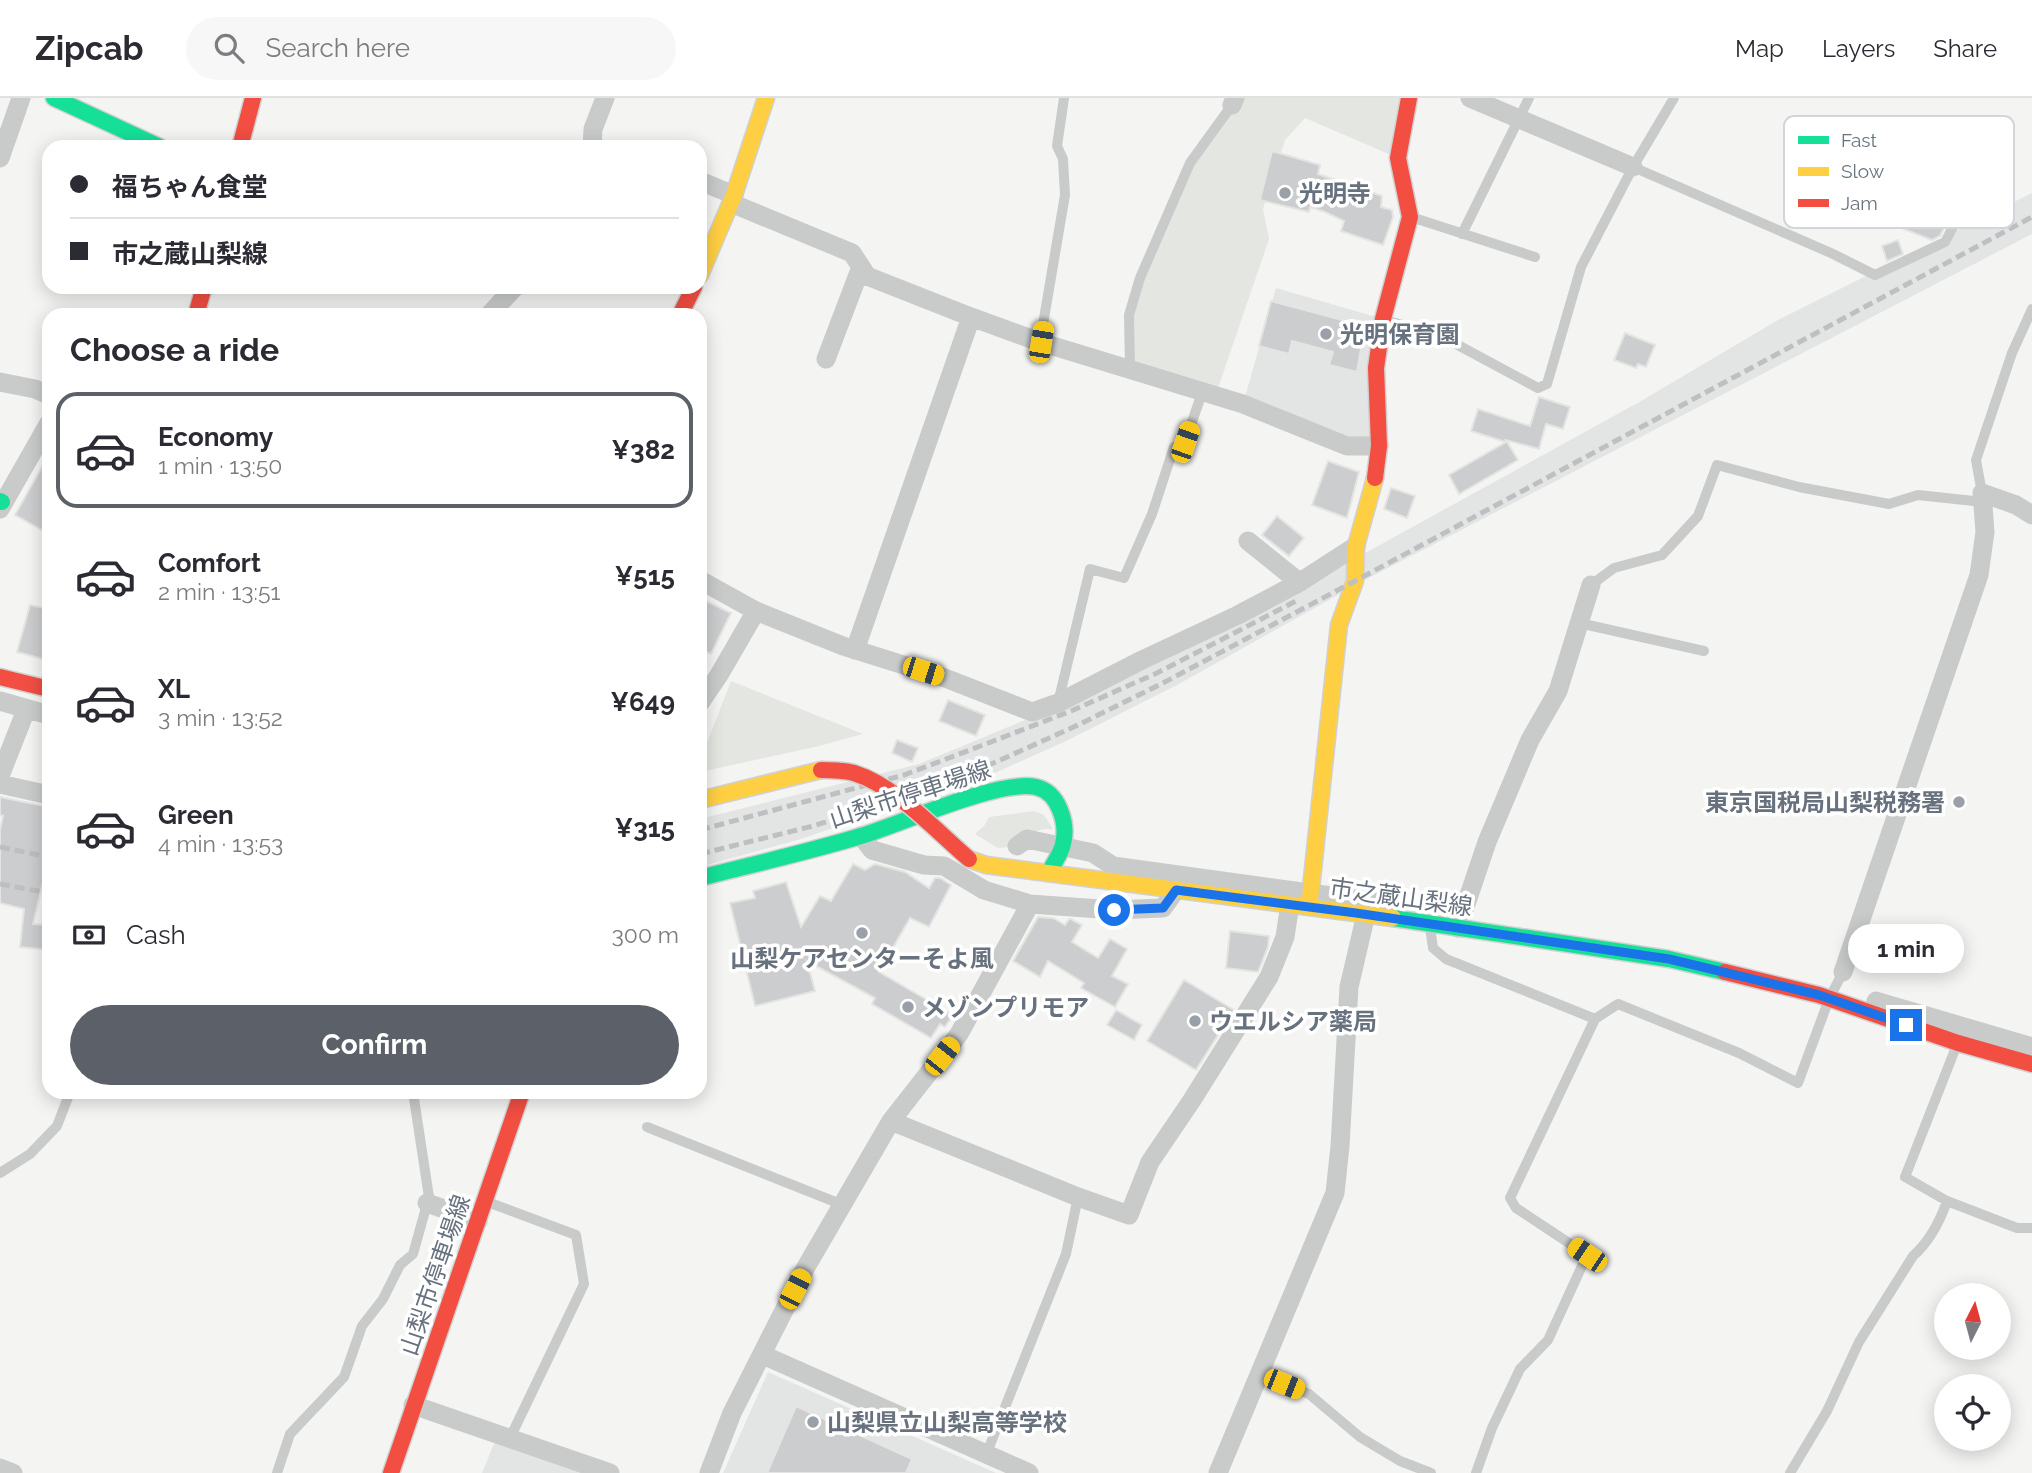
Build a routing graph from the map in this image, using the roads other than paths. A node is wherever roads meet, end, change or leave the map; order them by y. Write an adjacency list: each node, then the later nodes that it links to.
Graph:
1 (21, 98): 16 (street)
2 (54, 98): 13 (main road)
3 (253, 98): 14 (main road)
4 (605, 98): 15 (street)
5 (766, 98): 19 (main road)
6 (1064, 98): 31 (lane)
7 (1409, 98): 20 (main road)
8 (1470, 98): 12 (street)
9 (1529, 98): 12 (lane)
10 (1674, 98): 17 (lane)
11 (1233, 101): 33 (lane)
12 (1519, 120): 17 (street); 22 (lane)
13 (145, 140)
14 (242, 140)
15 (594, 140)
16 (0, 158)
17 (1633, 167): 21 (lane); 30 (lane)
18 (707, 185): 19 (street)
19 (732, 199): 24 (main road); 25 (street)
20 (1410, 217): 22 (lane); 30 (main road)
21 (1952, 228)
22 (1462, 234): 23 (lane)
23 (1535, 257)
24 (707, 258)
25 (861, 267): 29 (street); 32 (street)
26 (508, 294): 27 (street)
27 (496, 308)
28 (2032, 309): 39 (lane)
29 (971, 317): 31 (street); 49 (street)
30 (1382, 319): 38 (main road)
31 (1041, 342): 33 (street)
32 (826, 359)
33 (1130, 369): 36 (street)
34 (0, 382): 35 (street)
35 (42, 392)
36 (1202, 393): 38 (street); 55 (lane)
37 (42, 435): 40 (street)
38 (1379, 446): 43 (main road)
39 (1982, 497): 41 (street); 46 (lane); 73 (street)
40 (1, 504)
41 (2032, 516)
42 (1248, 541): 44 (street)
43 (1356, 546): 44 (street); 68 (main road)
44 (1299, 582): 55 (street)
45 (707, 584): 47 (street)
46 (1591, 585): 48 (street)
47 (756, 611): 49 (street); 53 (street)
48 (1579, 623): 50 (lane); 71 (street)
49 (855, 650): 55 (street)
50 (1704, 651)
51 (0, 677): 52 (main road)
52 (42, 687)
53 (707, 693)
54 (0, 701): 56 (street)
55 (1058, 704)
56 (26, 710): 57 (street); 58 (street)
57 (42, 713)
58 (0, 776)
59 (0, 784): 60 (street)
60 (42, 793)
61 (707, 798): 65 (main road, 市之蔵山梨線, bridge)
62 (861, 836): 63 (main road, 山梨市停車場線); 66 (main road, 山梨市停車場線); 69 (street)
63 (1063, 845): 64 (street); 65 (main road); 68 (street)
64 (1017, 846)
65 (1049, 873): 67 (main road, 市之蔵山梨線)
66 (707, 876)
67 (1176, 890): 68 (main road, 市之蔵山梨線); 69 (street)
68 (1303, 901): 70 (main road, 市之蔵山梨線); 71 (street); 84 (street)
69 (1030, 904): 81 (street)
70 (1366, 914): 72 (main road, 市之蔵山梨線); 92 (street)
71 (1461, 922): 72 (main road, 市之蔵山梨線); 73 (street)
72 (1429, 924): 74 (lane)
73 (1836, 987): 74 (lane); 75 (main road); 76 (street)
74 (1595, 1019): 105 (lane)
75 (1958, 1043): 77 (main road); 86 (lane)
76 (2032, 1047)
77 (2032, 1064)
78 (68, 1099): 83 (lane)
79 (413, 1099): 87 (lane)
80 (520, 1099): 85 (main road, 山梨市停車場線)
81 (891, 1121): 84 (street); 88 (street)
82 (647, 1127): 88 (lane)
83 (0, 1174)
84 (1078, 1197): 95 (lane)
85 (485, 1201): 89 (main road, 山梨市停車場線); 94 (lane)
86 (1947, 1201): 90 (lane); 106 (lane)
87 (427, 1203): 89 (street); 98 (lane)
88 (843, 1205): 91 (street)
89 (478, 1221): 93 (main road, 山梨市停車場線)
90 (2032, 1228)
91 (763, 1354): 95 (street); 101 (street)
92 (1260, 1374): 103 (street); 104 (lane)
93 (413, 1405): 94 (street); 99 (main road, 山梨市停車場線)
94 (510, 1438): 100 (street)
95 (986, 1455): 102 (street)
96 (0, 1468): 97 (street)
97 (13, 1473)
98 (277, 1473)
99 (391, 1473)
100 (610, 1473)
101 (709, 1473)
102 (1029, 1473)
103 (1218, 1473)
104 (1431, 1473)
105 (1476, 1473)
106 (1790, 1473)

